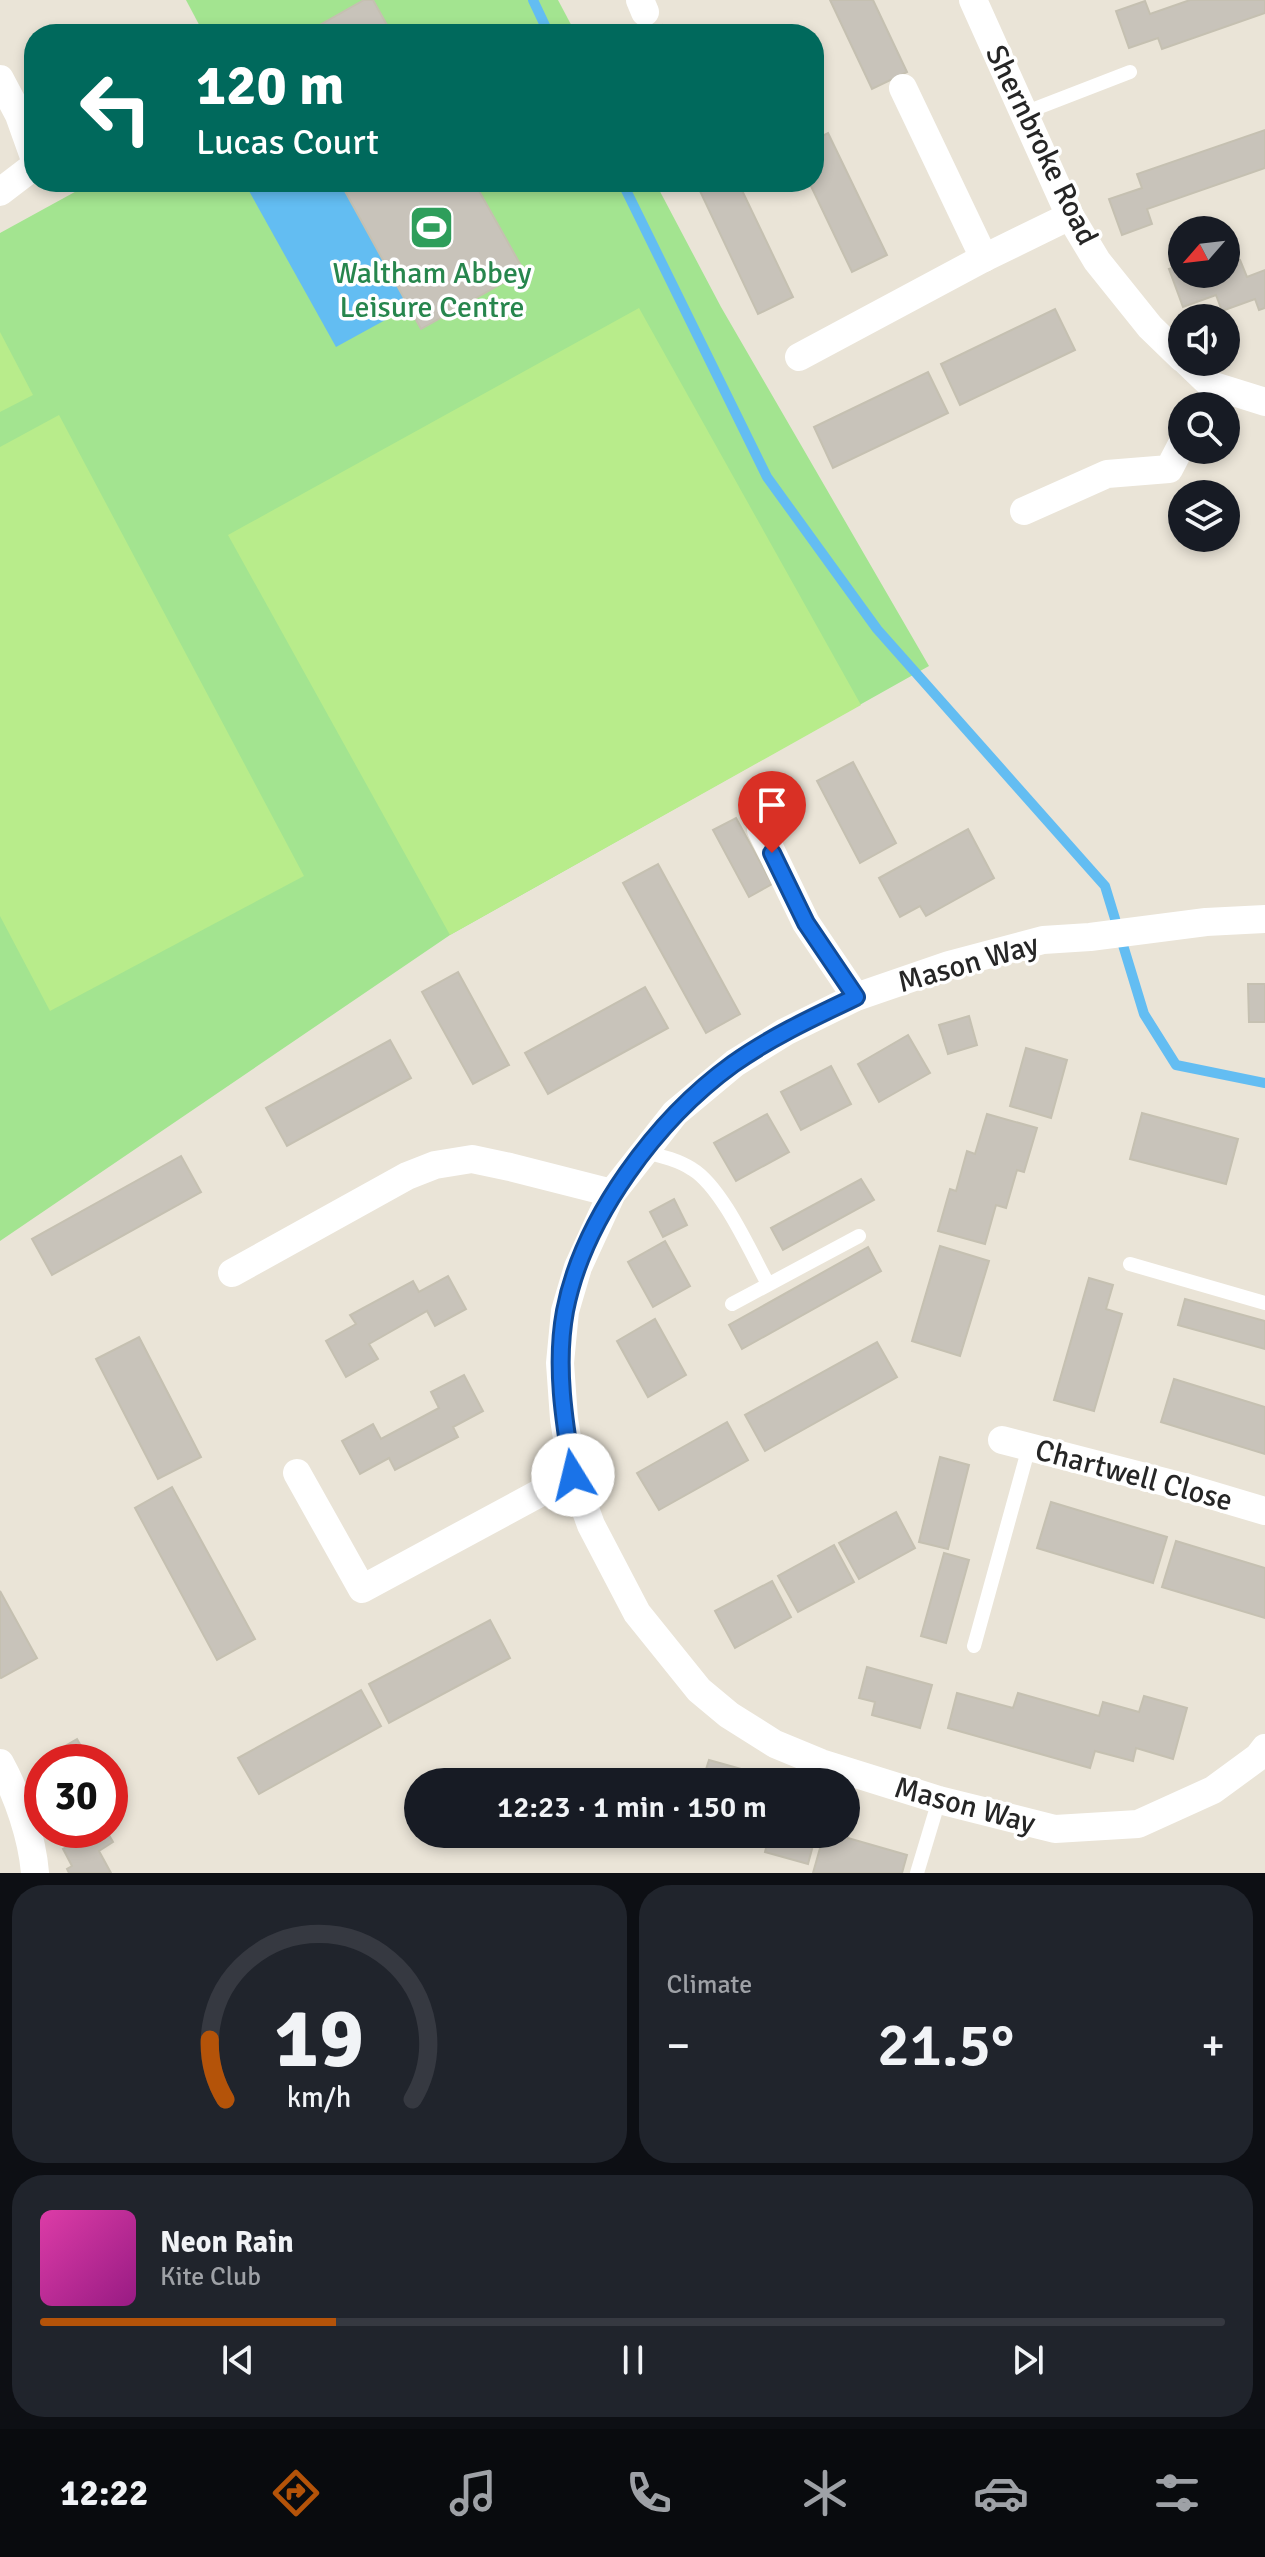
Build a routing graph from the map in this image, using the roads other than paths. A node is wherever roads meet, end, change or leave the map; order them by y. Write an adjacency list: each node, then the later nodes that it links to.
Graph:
1 (973, 0): 5 (street, Shernbroke Road)
2 (1130, 72): 5 (lane)
3 (0, 79): 6 (street)
4 (903, 88): 10 (street)
5 (1024, 113): 9 (street, Shernbroke Road)
6 (24, 129)
7 (24, 174): 8 (street)
8 (0, 192)
9 (1070, 216): 10 (street); 11 (street, Shernbroke Road)
10 (984, 258): 12 (street)
11 (1168, 344)
12 (799, 357)
13 (1240, 399): 14 (street)
14 (1265, 402)
15 (1172, 464): 16 (street)
16 (1024, 511)
17 (761, 830): 19 (street)
18 (1265, 919): 19 (street, Mason Way)
19 (856, 997): 20 (street, Mason Way)
20 (645, 1152): 21 (street, Mason Way); 25 (lane)
21 (612, 1193): 24 (street); 30 (street, Mason Way)
22 (859, 1236): 25 (lane)
23 (1130, 1264): 26 (lane)
24 (232, 1273)
25 (768, 1284): 27 (lane)
26 (1265, 1303)
27 (732, 1304)
28 (1016, 1443): 31 (street, Chartwell Close); 32 (lane)
29 (297, 1473): 30 (street)
30 (573, 1475): 35 (street, Mason Way)
31 (1265, 1511)
32 (974, 1646)
33 (1265, 1748): 35 (street, Mason Way)
34 (0, 1763): 36 (street)
35 (939, 1800): 37 (lane)
36 (35, 1873)
37 (917, 1873)

